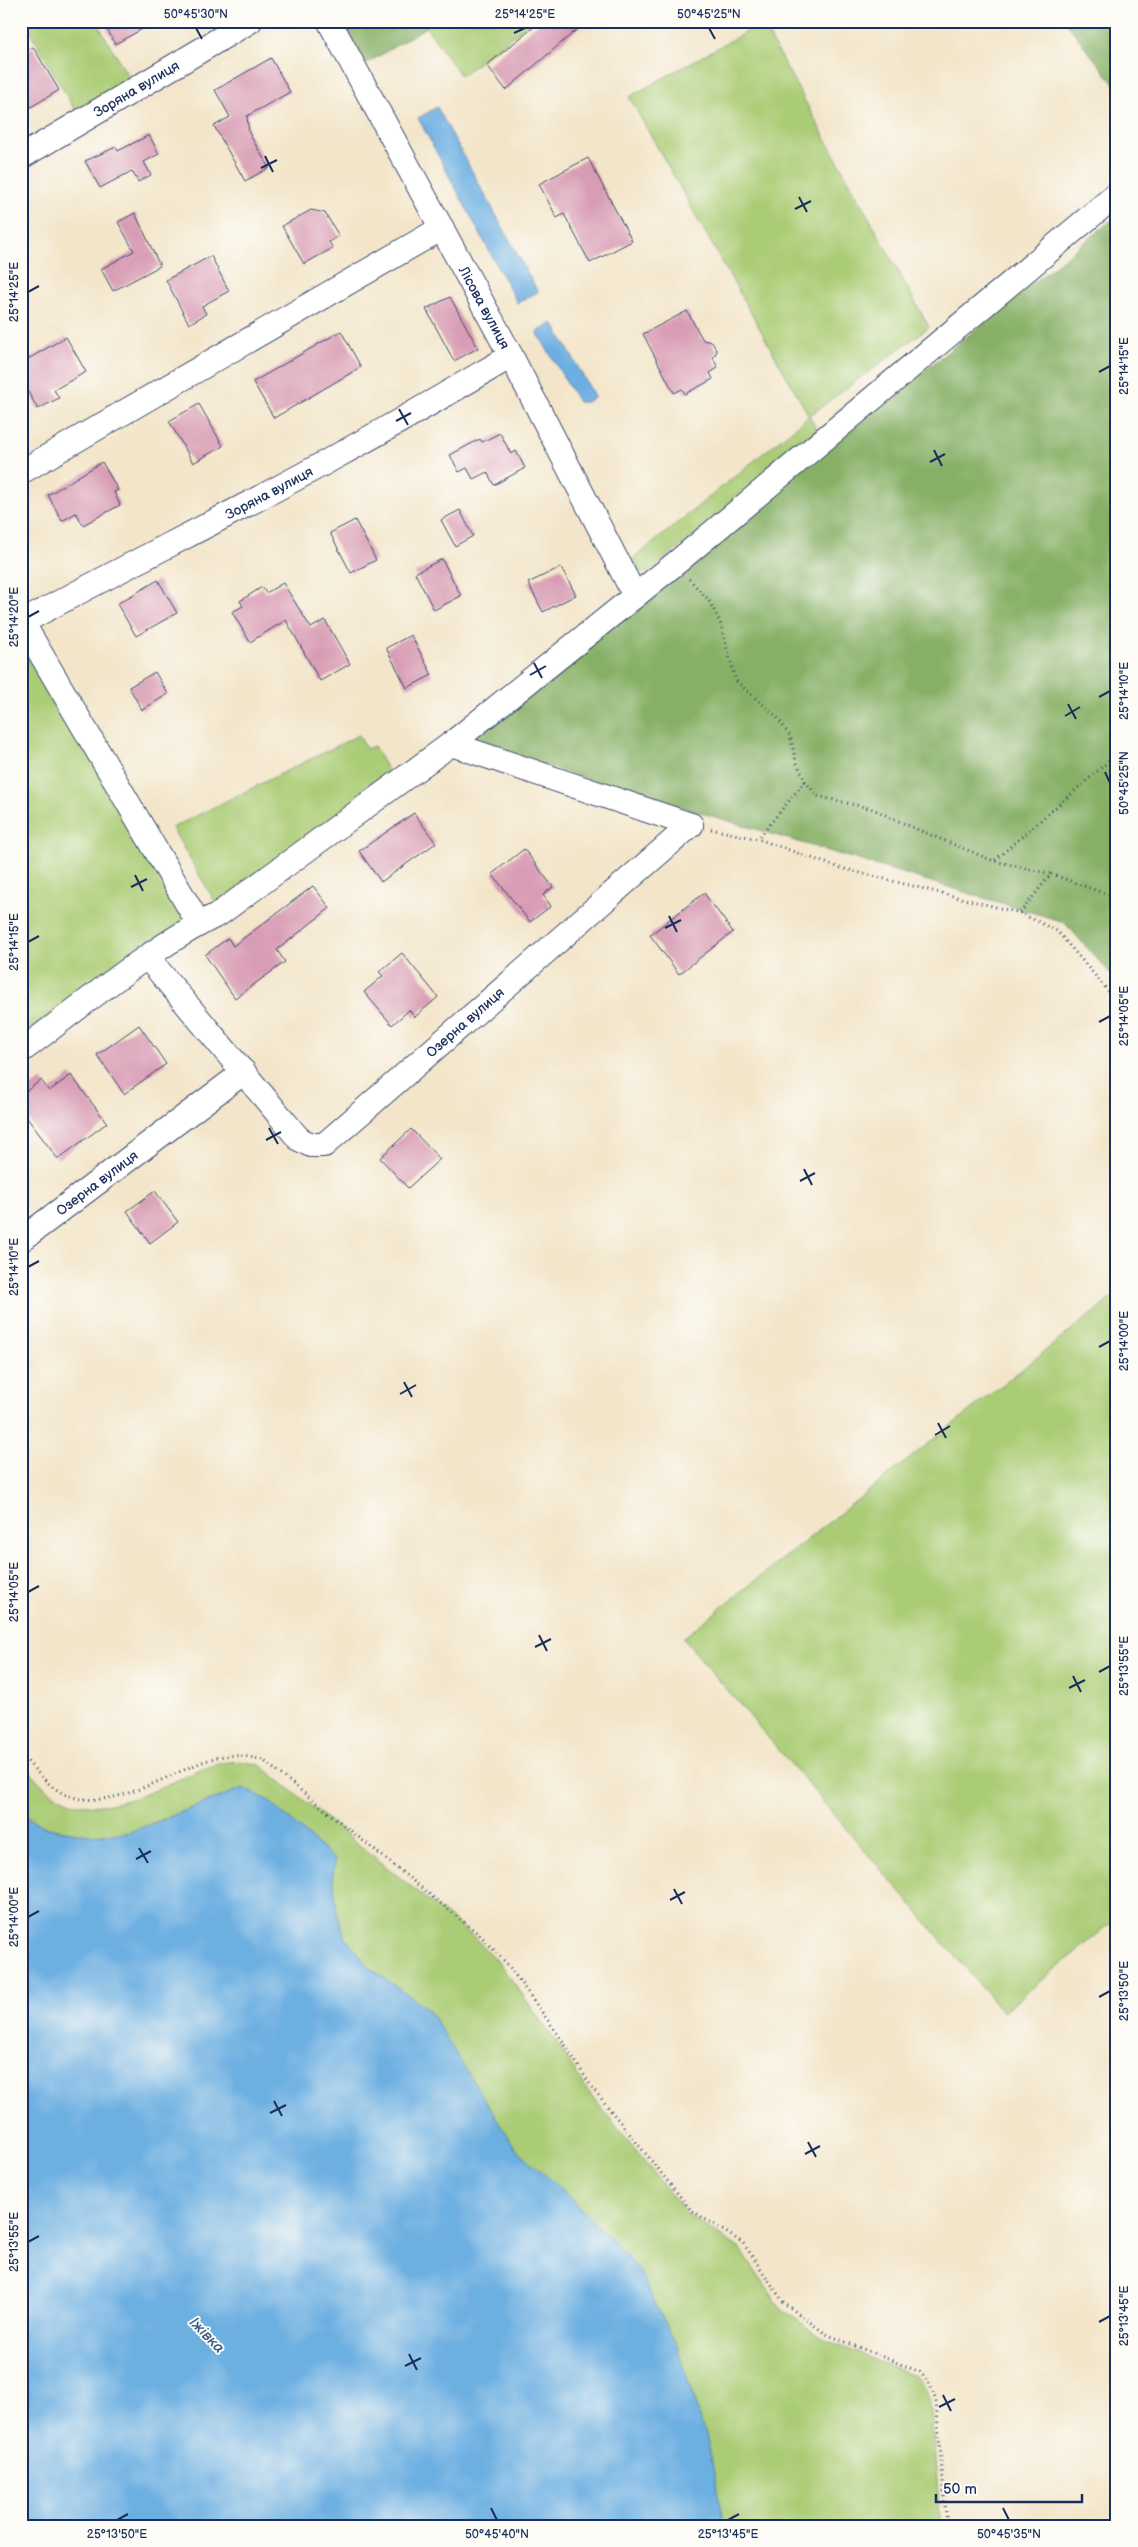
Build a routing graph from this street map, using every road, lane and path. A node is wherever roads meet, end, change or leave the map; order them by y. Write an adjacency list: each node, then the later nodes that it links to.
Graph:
1 (250, 21): 3 (street, Зоряна вулиця)
2 (329, 21): 5 (street, Лісова вулиця)
3 (21, 157)
4 (1117, 194): 8 (street)
5 (442, 228): 6 (street, Лісова вулиця); 7 (street)
6 (511, 356): 9 (street, Лісова вулиця); 10 (street, Зоряна вулиця)
7 (21, 472)
8 (676, 563): 9 (street); 13 (path)
9 (635, 596): 11 (street)
10 (22, 621): 20 (street)
11 (451, 744): 14 (street); 20 (street)
12 (1117, 754): 16 (path)
13 (805, 781): 15 (path); 16 (path)
14 (691, 825): 15 (path); 24 (street, Озерна вулиця)
15 (758, 839): 19 (path)
16 (994, 861): 17 (path)
17 (1051, 874): 18 (path); 19 (path)
18 (1117, 898)
19 (1020, 913): 22 (path)
20 (199, 924): 21 (street)
21 (148, 958): 23 (street); 24 (street, Озерна вулиця)
22 (1117, 1001)
23 (21, 1051)
24 (244, 1072): 25 (street, Озерна вулиця)
25 (21, 1240)
26 (21, 1754): 27 (path)
27 (947, 2526)

